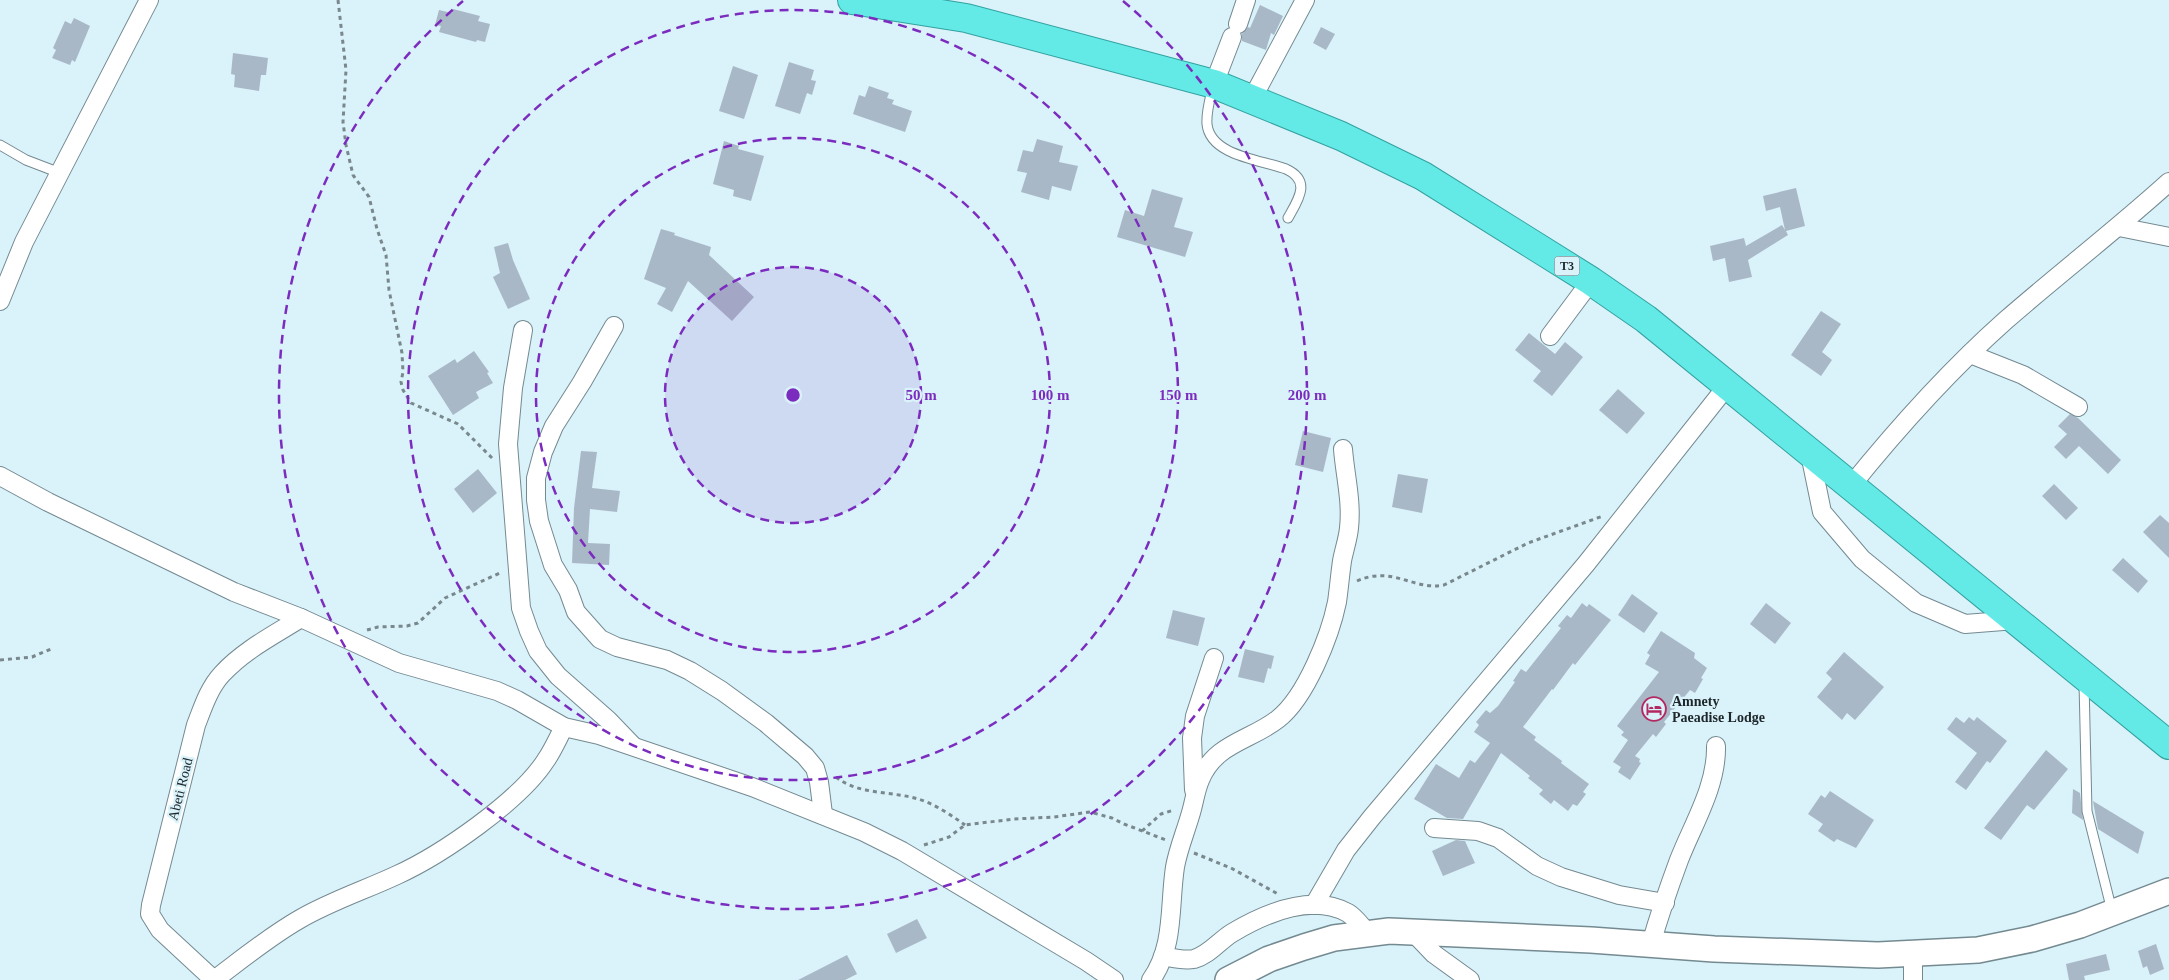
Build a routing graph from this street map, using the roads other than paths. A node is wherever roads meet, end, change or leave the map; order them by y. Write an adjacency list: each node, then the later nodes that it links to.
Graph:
1 (148, 0): 8 (street)
2 (852, 0): 5 (highway, T3)
3 (1246, 0): 5 (street)
4 (1305, 0): 6 (street)
5 (1214, 84): 6 (highway, T3); 10 (lane)
6 (1252, 99): 13 (highway, T3)
7 (0, 145): 8 (lane)
8 (60, 173): 14 (street)
9 (2169, 182): 11 (street)
10 (1288, 218)
11 (2119, 227): 12 (street); 18 (street)
12 (2169, 237)
13 (1591, 281): 17 (street); 19 (highway, T3)
14 (0, 301)
15 (614, 326): 34 (street)
16 (524, 330): 32 (street)
17 (1550, 336)
18 (1970, 354): 20 (street); 24 (street)
19 (1727, 386): 22 (highway, T3); 38 (street)
20 (2078, 407)
21 (1343, 449): 33 (street)
22 (1810, 454): 24 (highway, T3); 26 (street)
23 (0, 476): 25 (street)
24 (1850, 487): 26 (highway, T3)
25 (301, 618): 29 (street); 45 (street, Abeti Road)
26 (2016, 620): 28 (highway, T3)
27 (1214, 658): 33 (street)
28 (2084, 675): 30 (highway, T3); 39 (lane)
29 (564, 727): 32 (street); 45 (street)
30 (2169, 744)
31 (1716, 746): 37 (street)
32 (635, 748): 34 (street)
33 (1193, 803): 44 (street)
34 (823, 814): 46 (street)
35 (1434, 828): 37 (street)
36 (2169, 891): 39 (main road)
37 (1665, 903): 42 (street)
38 (1308, 905): 41 (street); 44 (street)
39 (2112, 912): 43 (main road)
40 (1412, 931): 41 (main road); 42 (main road); 49 (street)
41 (1367, 932): 48 (main road)
42 (1651, 944): 43 (main road)
43 (1913, 953): 50 (street)
44 (1163, 956): 47 (street)
45 (214, 980)
46 (1114, 980)
47 (1151, 980)
48 (1228, 980)
49 (1470, 980)
50 (1913, 980)

